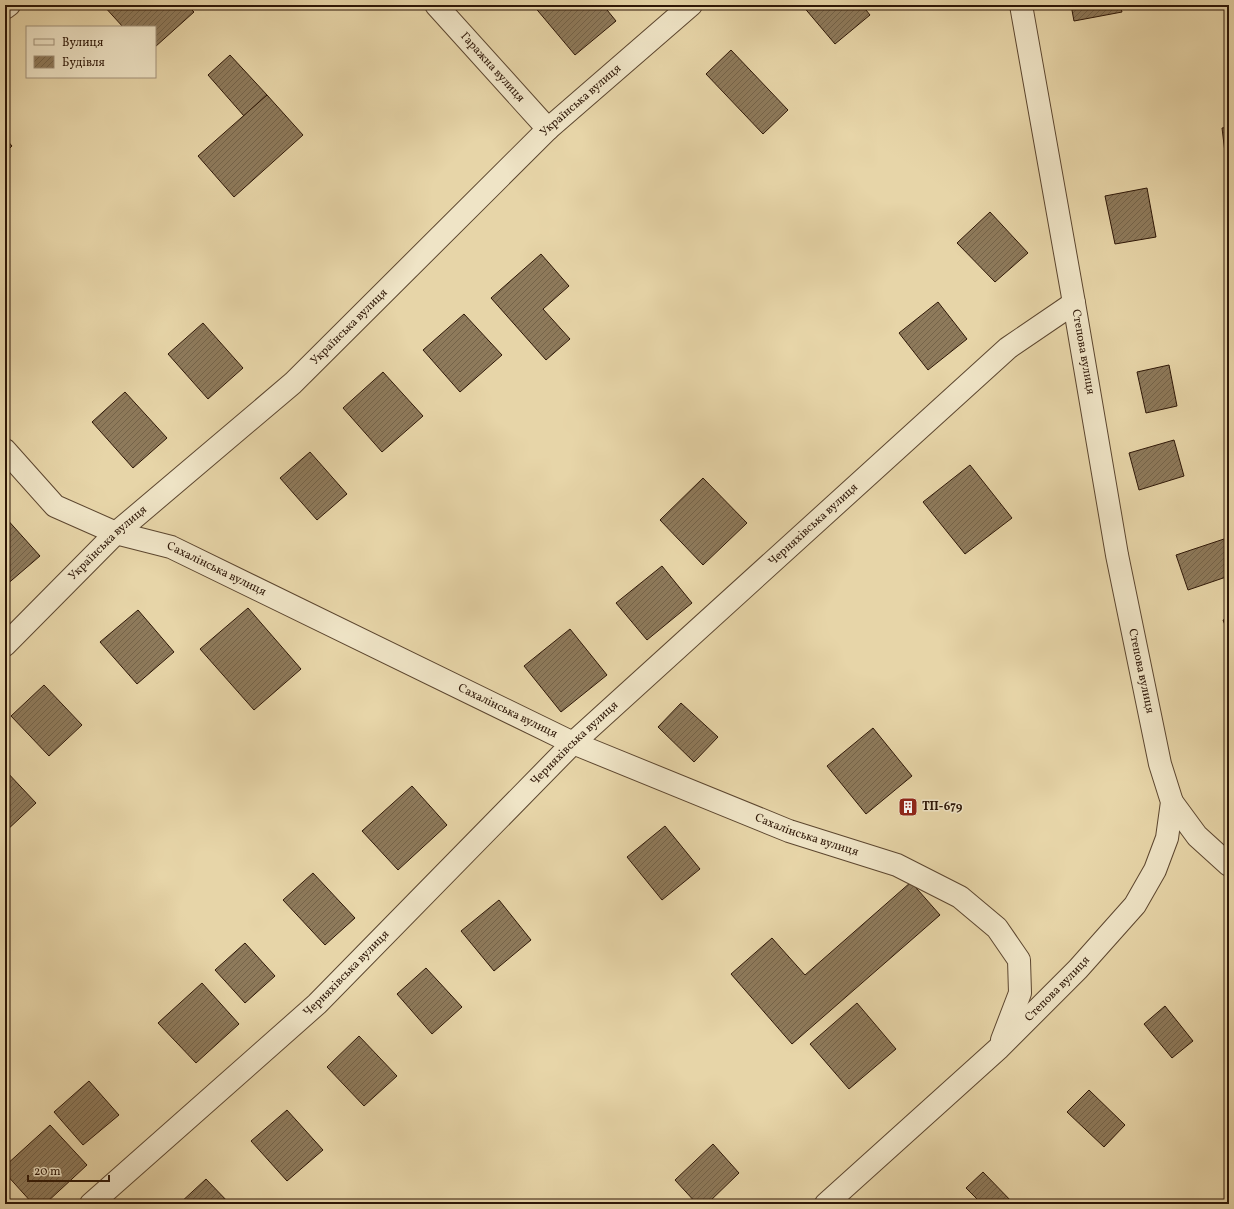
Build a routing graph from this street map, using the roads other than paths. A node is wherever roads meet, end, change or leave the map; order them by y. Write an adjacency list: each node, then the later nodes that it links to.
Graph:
1 (9, 5): 5 (street)
2 (436, 5): 6 (street, Гаражна вулиця)
3 (691, 5): 6 (street, Українська вулиця)
4 (1021, 5): 7 (street, Степова вулиця)
5 (5, 8)
6 (548, 129): 9 (street, Українська вулиця)
7 (1074, 303): 11 (street, Черняхівська вулиця); 12 (street, Степова вулиця)
8 (5, 450): 9 (street, Сахалінська вулиця)
9 (116, 533): 10 (street, Українська вулиця); 11 (street, Сахалінська вулиця)
10 (5, 646)
11 (573, 743): 14 (street, Сахалінська вулиця); 15 (street, Черняхівська вулиця)
12 (1172, 802): 13 (street); 14 (street, Степова вулиця)
13 (1229, 865)
14 (999, 1048): 16 (street, Степова вулиця)
15 (91, 1204)
16 (826, 1204)

